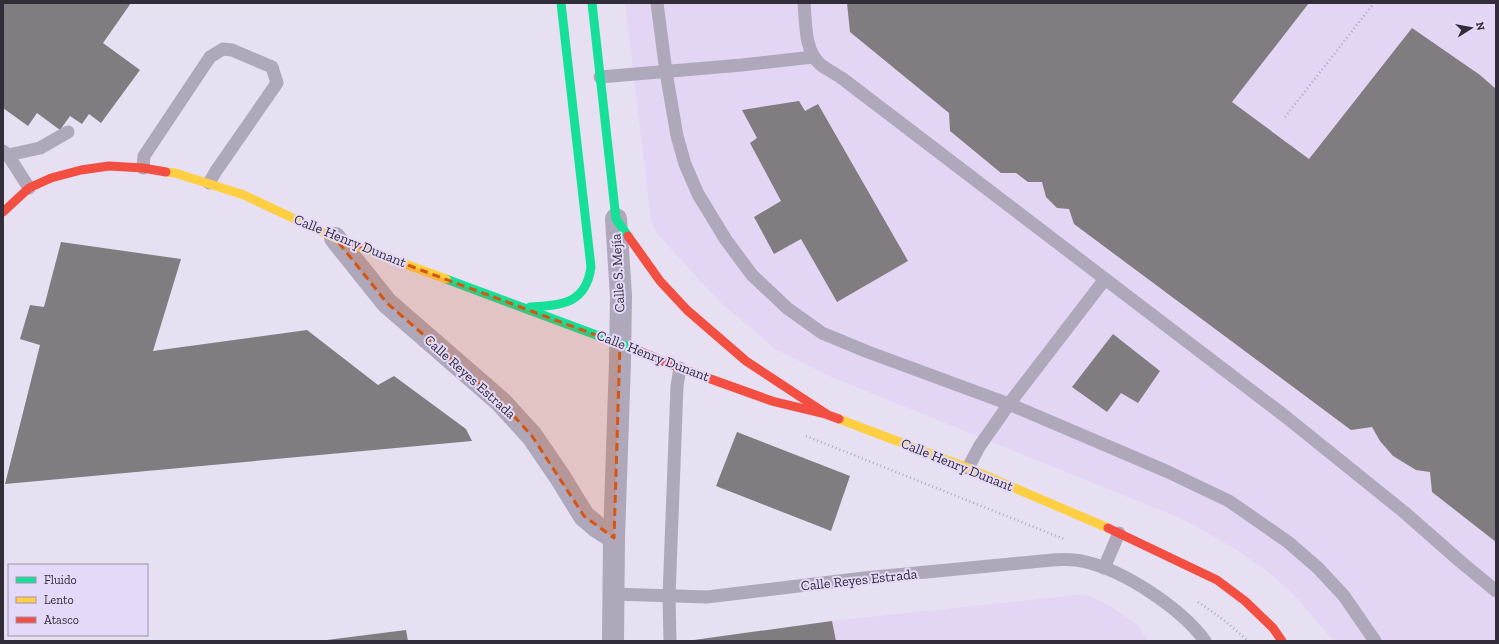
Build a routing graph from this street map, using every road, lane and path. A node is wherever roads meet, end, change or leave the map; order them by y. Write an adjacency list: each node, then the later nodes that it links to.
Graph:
1 (560, 3): 19 (street)
2 (592, 3): 8 (street, Calle S. Mejía)
3 (657, 3): 7 (lane)
4 (804, 3): 6 (lane)
5 (1374, 3): 9 (path)
6 (813, 56): 7 (lane); 18 (lane)
7 (666, 72): 8 (lane); 22 (lane)
8 (600, 77): 16 (street, Calle S. Mejía)
9 (1285, 117)
10 (68, 132): 11 (lane)
11 (5, 153): 14 (lane)
12 (143, 168): 13 (street, Calle Henry Dunant); 13 (lane); 14 (street, Calle Henry Dunant)
13 (209, 183): 17 (street, Calle Henry Dunant)
14 (29, 188): 15 (street, Calle Henry Dunant)
15 (3, 212)
16 (616, 219): 20 (street, Calle S. Mejía); 23 (street)
17 (335, 238): 19 (street, Calle Henry Dunant); 27 (street, Calle Reyes Estrada)
18 (1105, 279): 22 (lane); 30 (lane)
19 (523, 308): 20 (street, Calle Henry Dunant)
20 (620, 344): 21 (street, Calle Henry Dunant); 27 (street, Calle S. Mejía)
21 (680, 368): 23 (street, Calle Henry Dunant); 32 (lane)
22 (1009, 404): 25 (lane); 37 (lane)
23 (828, 415): 25 (street, Calle Henry Dunant)
24 (801, 434): 28 (path)
25 (968, 468): 26 (street, Calle Henry Dunant)
26 (1119, 533): 29 (lane); 36 (street, Calle Henry Dunant)
27 (614, 538): 31 (street, Calle S. Mejía)
28 (1066, 540)
29 (1104, 568): 32 (lane, Calle Reyes Estrada); 35 (lane, Calle Reyes Estrada)
30 (1496, 591)
31 (613, 594): 32 (lane, Calle Reyes Estrada); 33 (street, Calle S. Mejía)
32 (670, 596): 34 (lane)
33 (612, 641)
34 (670, 641)
35 (1205, 641)
36 (1282, 641)
37 (1375, 641)

